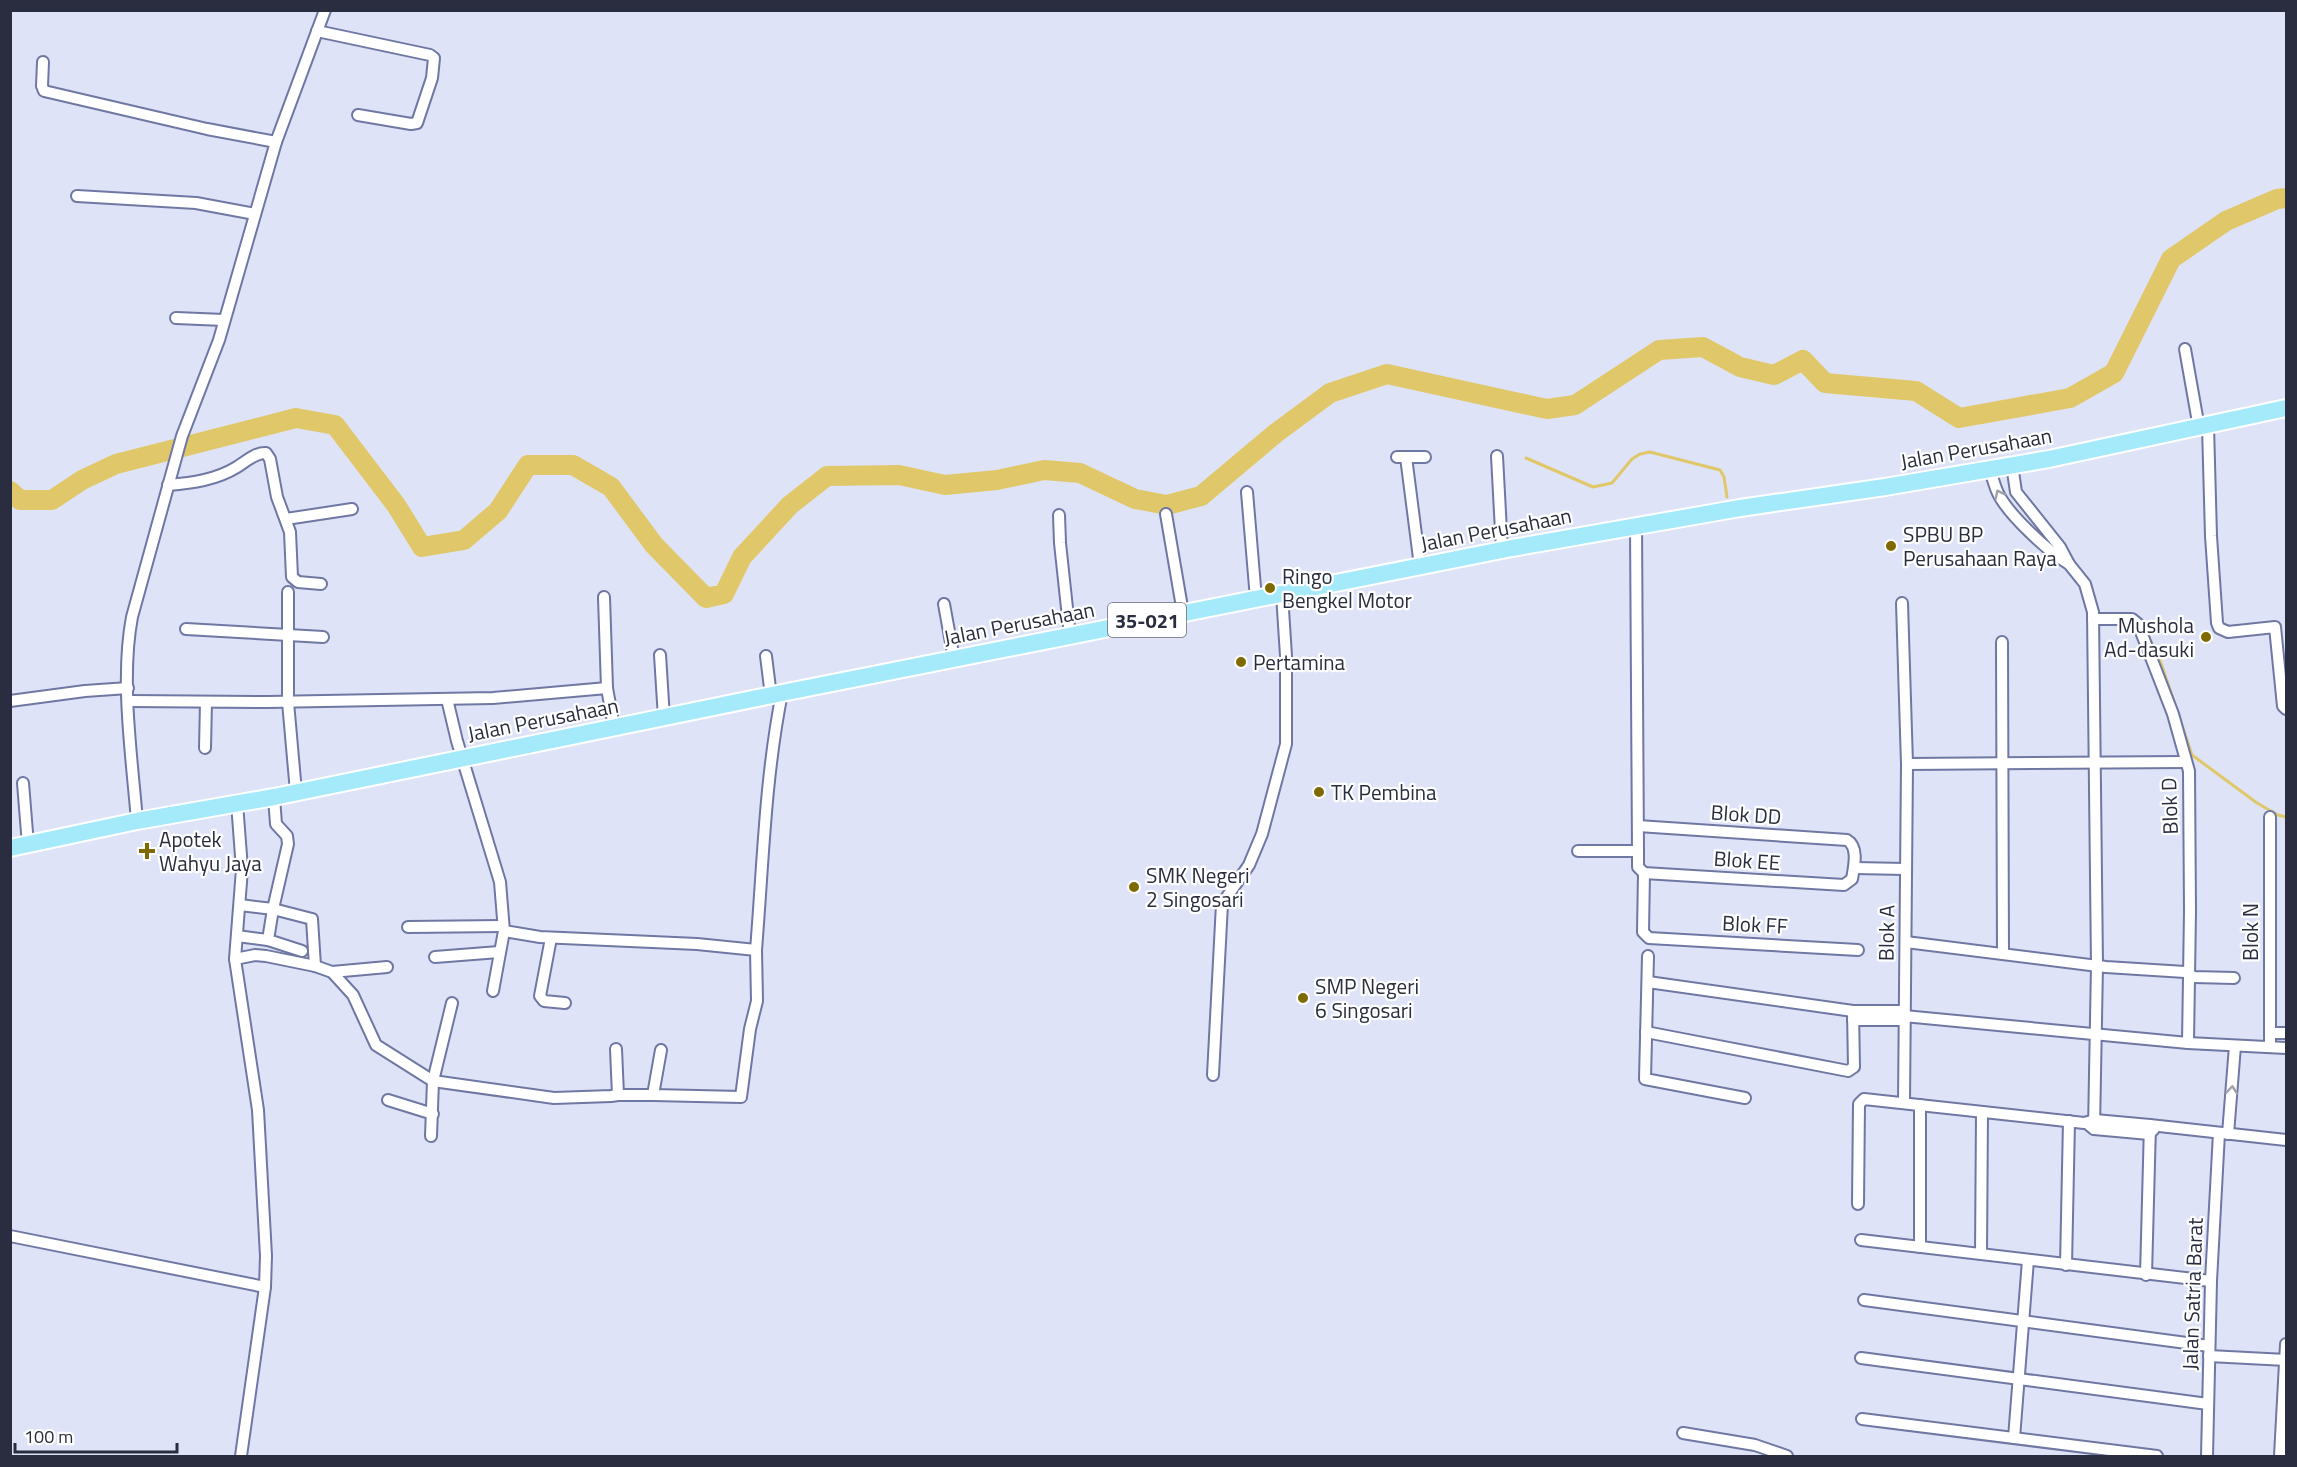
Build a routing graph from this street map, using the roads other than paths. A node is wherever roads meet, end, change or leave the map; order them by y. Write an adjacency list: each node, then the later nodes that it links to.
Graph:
1 (325, 10): 2 (street)
2 (317, 30): 4 (street); 5 (street)
3 (43, 62): 5 (street)
4 (358, 115)
5 (276, 142): 7 (street)
6 (77, 195): 7 (street)
7 (255, 214): 9 (street)
8 (176, 318): 9 (street)
9 (224, 320): 17 (street)
10 (2185, 349): 12 (street)
11 (2286, 408): 12 (main road, Jalan Perusahaan / 35-021)
12 (2204, 427): 15 (main road, Jalan Perusahaan / 35-021); 36 (street)
13 (1497, 456): 24 (street)
14 (1425, 458): 26 (street)
15 (2012, 465): 16 (main road, Jalan Perusahaan / 35-021); 25 (street)
16 (1990, 469): 23 (main road, Jalan Perusahaan / 35-021); 25 (street, one-way to 16)
17 (168, 485): 22 (street); 45 (street)
18 (1246, 492): 31 (street)
19 (352, 509): 22 (street)
20 (1166, 514): 34 (street)
21 (1059, 515): 39 (street)
22 (285, 519): 27 (street)
23 (1636, 526): 24 (main road, Jalan Perusahaan / 35-021); 68 (street)
24 (1502, 550): 26 (main road, Jalan Perusahaan / 35-021)
25 (2069, 564): 35 (street)
26 (1420, 566): 29 (main road, Jalan Perusahaan / 35-021)
27 (321, 584)
28 (288, 592): 38 (street)
29 (1282, 594): 31 (main road, Jalan Perusahaan / 35-021); 114 (street)
30 (604, 597): 46 (street)
31 (1256, 599): 34 (main road, Jalan Perusahaan / 35-021)
32 (1902, 603): 61 (street, Blok A)
33 (944, 604): 44 (street)
34 (1183, 613): 39 (main road, Jalan Perusahaan / 35-021)
35 (2093, 619): 58 (street); 59 (street, Blok D)
36 (2281, 626): 53 (street)
37 (186, 629): 38 (street)
38 (288, 636): 40 (street); 52 (street)
39 (1070, 636): 44 (main road, Jalan Perusahaan / 35-021)
40 (323, 637)
41 (2002, 642): 60 (street)
42 (660, 655): 54 (street)
43 (766, 656): 47 (street)
44 (954, 660): 47 (main road, Jalan Perusahaan / 35-021)
45 (128, 688): 49 (street); 50 (street)
46 (607, 688): 48 (street); 55 (street)
47 (776, 695): 54 (main road, Jalan Perusahaan / 35-021); 84 (street)
48 (447, 699): 52 (street); 57 (street)
49 (10, 701)
50 (129, 701): 51 (street); 67 (street)
51 (206, 702): 52 (street); 56 (street)
52 (288, 702): 63 (street)
53 (2286, 709)
54 (664, 718): 55 (main road, Jalan Perusahaan / 35-021)
55 (614, 727): 57 (main road, Jalan Perusahaan / 35-021)
56 (205, 748)
57 (462, 758): 63 (main road, Jalan Perusahaan / 35-021); 79 (street)
58 (2094, 762): 59 (street); 60 (street); 92 (street)
59 (2186, 762): 96 (street, Blok D)
60 (2001, 763): 61 (street); 88 (street)
61 (1907, 764): 74 (street, Blok A)
62 (23, 783): 69 (street)
63 (296, 792): 64 (main road, Jalan Perusahaan / 35-021)
64 (274, 797): 65 (main road, Jalan Perusahaan / 35-021); 77 (street)
65 (237, 803): 67 (main road, Jalan Perusahaan / 35-021); 76 (street)
66 (2270, 817): 105 (street, Blok N)
67 (137, 821): 69 (main road, Jalan Perusahaan / 35-021)
68 (1638, 826): 72 (street); 73 (street, Blok DD)
69 (28, 845): 70 (main road, Jalan Perusahaan / 35-021)
70 (10, 848)
71 (1578, 851): 72 (street)
72 (1638, 851): 75 (street)
73 (1854, 868): 74 (street); 75 (street, Blok EE)
74 (1906, 869): 83 (street, Blok A)
75 (1644, 873): 85 (street, Blok FF)
76 (240, 905): 77 (street); 80 (street)
77 (273, 909): 82 (street); 93 (street)
78 (408, 927): 79 (street)
79 (504, 928): 81 (street); 87 (street)
80 (237, 936): 82 (street); 91 (street)
81 (551, 938): 84 (street); 101 (street)
82 (268, 940): 86 (street)
83 (1906, 942): 88 (street); 103 (street, Blok A)
84 (756, 950): 117 (street)
85 (1858, 950)
86 (302, 951)
87 (500, 952): 90 (street); 99 (street)
88 (2003, 954): 92 (street)
89 (1648, 956): 98 (street)
90 (435, 957)
91 (235, 959): 93 (street); 139 (street)
92 (2097, 965): 96 (street); 107 (street)
93 (315, 966): 95 (street)
94 (387, 967): 95 (street)
95 (332, 972): 115 (street)
96 (2189, 975): 97 (street); 108 (street, Blok D)
97 (2234, 978)
98 (1648, 982): 102 (street); 104 (street)
99 (493, 991)
100 (452, 1003): 115 (street)
101 (565, 1003)
102 (1853, 1015): 103 (street); 104 (street)
103 (1904, 1016): 107 (street); 120 (street, Blok A)
104 (1646, 1032): 118 (street)
105 (2270, 1033): 106 (street); 110 (street, Blok N)
106 (2286, 1033)
107 (2097, 1034): 108 (street); 125 (street)
108 (2188, 1043): 109 (street)
109 (2235, 1046): 110 (street); 127 (street, Jalan Satria Barat, one-way to 109)
110 (2270, 1047): 111 (street)
111 (2286, 1048)
112 (616, 1049): 116 (street)
113 (660, 1050): 117 (street)
114 (1213, 1075)
115 (433, 1081): 116 (street); 123 (street)
116 (618, 1095): 117 (street)
117 (653, 1095)
118 (1745, 1098)
119 (388, 1100): 123 (street)
120 (1904, 1102): 121 (street); 130 (street)
121 (1920, 1105): 122 (street); 133 (street)
122 (1982, 1112): 124 (street); 134 (street)
123 (433, 1114): 128 (street)
124 (2069, 1121): 125 (street); 136 (street)
125 (2091, 1124): 126 (street)
126 (2152, 1128): 127 (street); 137 (street)
127 (2224, 1134): 129 (street); 138 (street, Jalan Satria Barat)
128 (431, 1136)
129 (2286, 1140)
130 (1858, 1204)
131 (10, 1236): 139 (street)
132 (1861, 1240): 133 (street)
133 (1920, 1247): 134 (street)
134 (1981, 1254): 135 (street)
135 (2028, 1260): 136 (street); 141 (street)
136 (2066, 1265): 137 (street)
137 (2146, 1275): 138 (street)
138 (2211, 1281): 143 (street, Jalan Satria Barat)
139 (265, 1287): 151 (street)
140 (1864, 1300): 141 (street)
141 (2023, 1321): 143 (street); 146 (street)
142 (2286, 1344): 145 (street)
143 (2209, 1351): 145 (street); 147 (street, Jalan Satria Barat)
144 (1861, 1358): 146 (street)
145 (2286, 1360): 155 (street)
146 (2018, 1380): 147 (street); 150 (street)
147 (2208, 1404): 154 (street, Jalan Satria Barat)
148 (1862, 1419): 150 (street)
149 (1683, 1433): 152 (street)
150 (2014, 1438): 153 (street)
151 (241, 1456)
152 (1787, 1456)
153 (2157, 1456)
154 (2207, 1456)
155 (2280, 1456)

